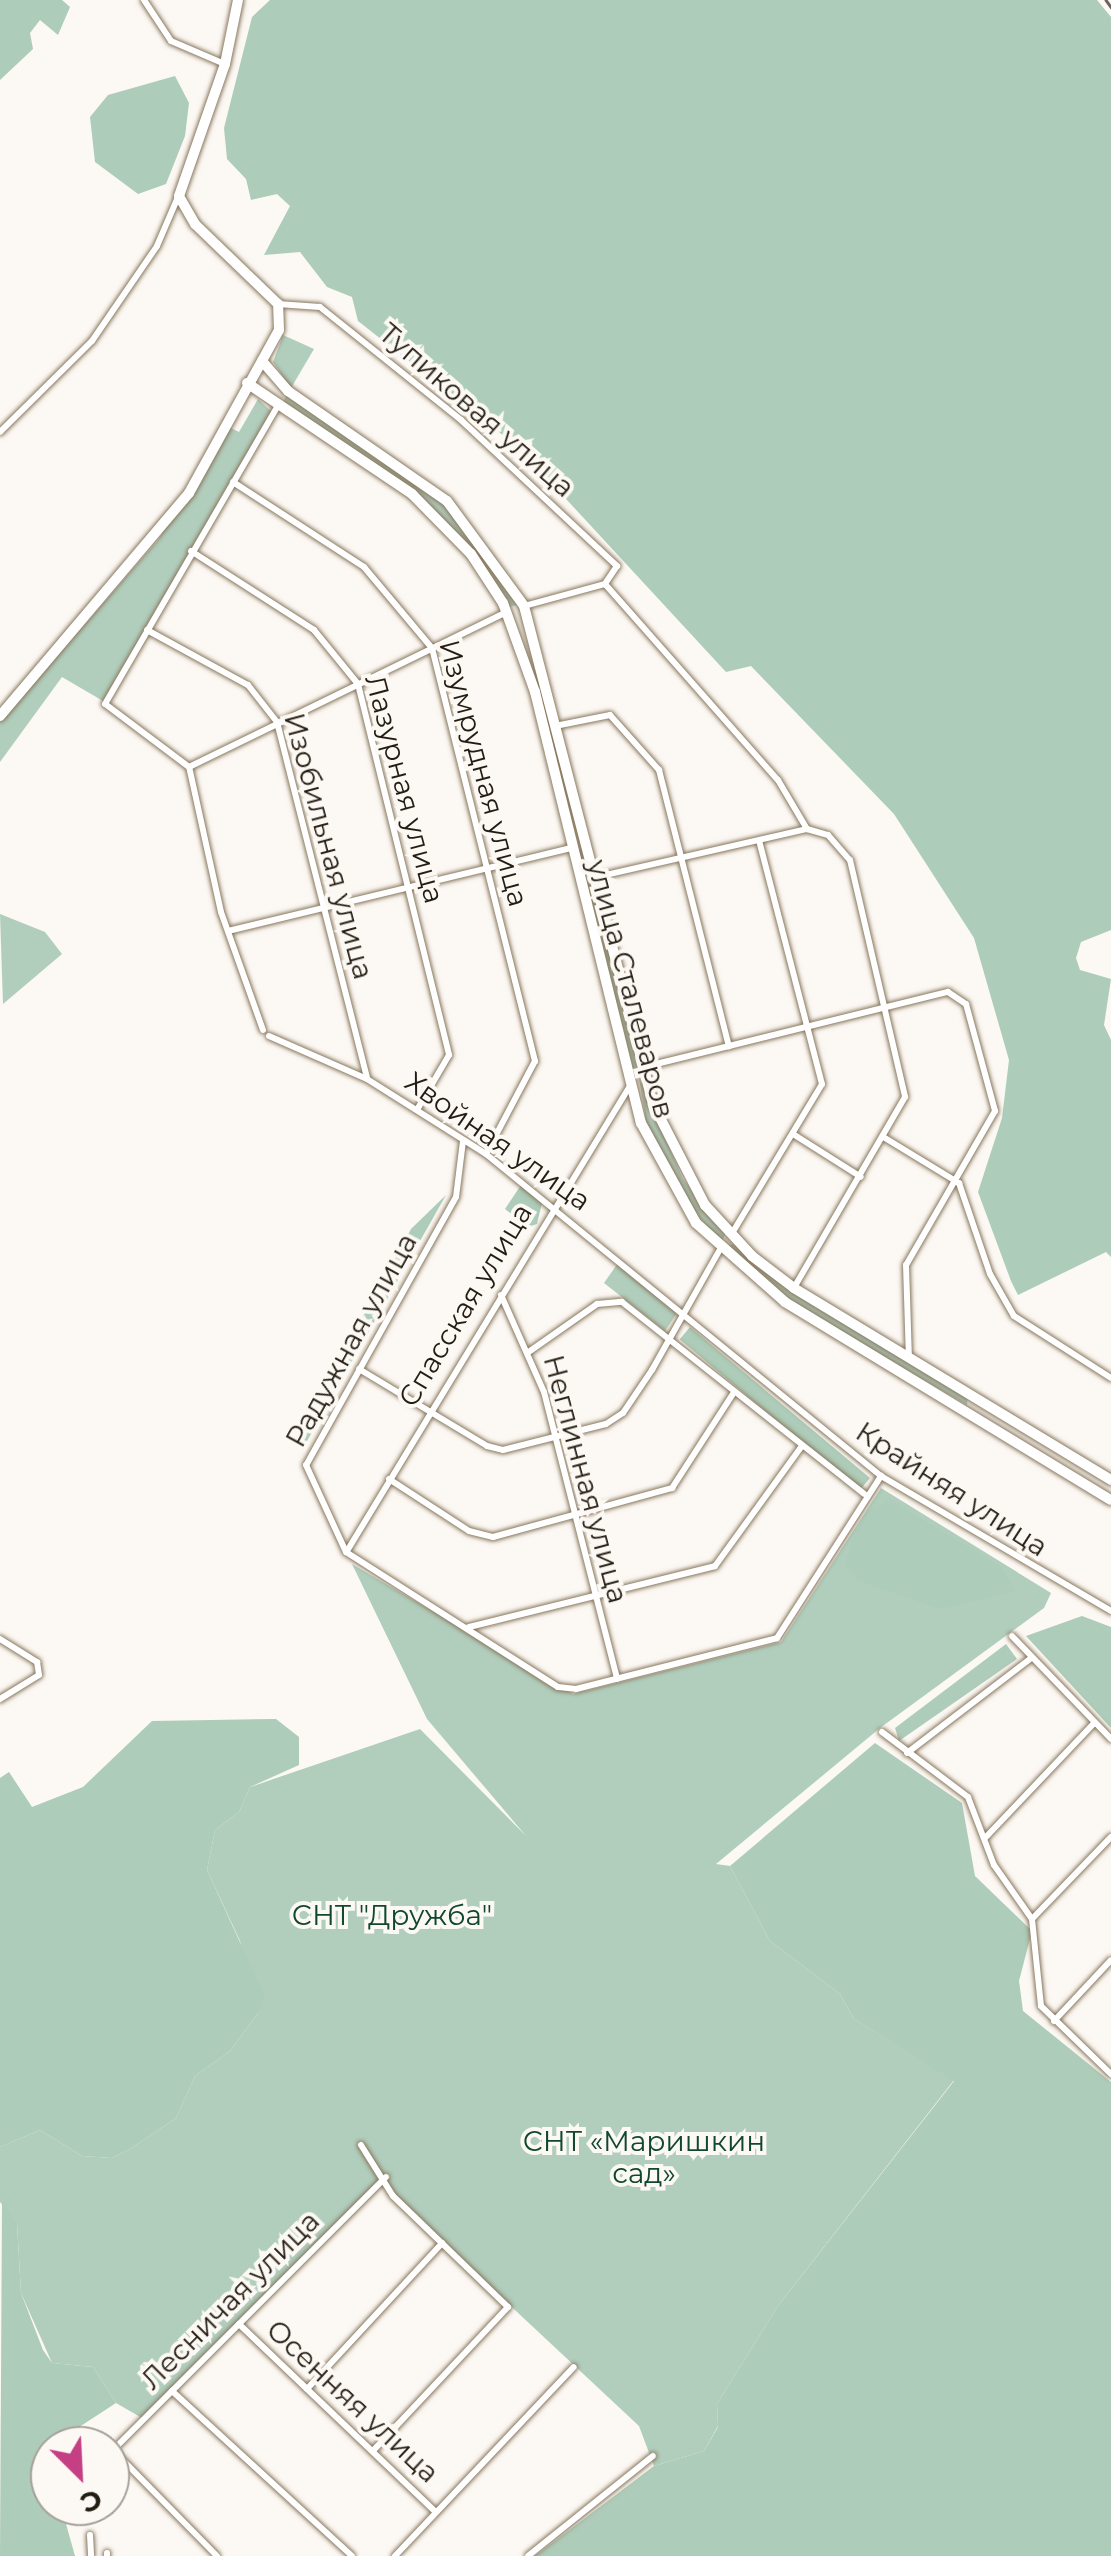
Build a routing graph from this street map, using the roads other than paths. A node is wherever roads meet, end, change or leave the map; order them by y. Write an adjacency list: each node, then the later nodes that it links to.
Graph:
1 (144, 0): 3 (street)
2 (238, 0): 3 (main road)
3 (225, 64): 4 (main road)
4 (179, 196): 5 (main road); 12 (street)
5 (278, 304): 6 (main road); 15 (street, Тупиковая улица)
6 (262, 360): 7 (main road, улица Сталеваров); 8 (main road)
7 (273, 374): 9 (main road, улица Сталеваров); 10 (main road)
8 (248, 383): 10 (main road, улица Сталеваров); 21 (main road)
9 (288, 391): 11 (main road); 16 (main road, улица Сталеваров)
10 (260, 392): 11 (main road, улица Сталеваров)
11 (278, 405): 13 (street); 17 (main road, улица Сталеваров)
12 (0, 432)
13 (233, 482): 14 (street); 19 (street, Изумрудная улица)
14 (191, 551): 18 (street); 20 (street, Лазурная улица)
15 (604, 584): 16 (street); 25 (street)
16 (524, 606): 17 (main road); 23 (main road, улица Сталеваров)
17 (508, 612): 19 (street); 28 (main road, улица Сталеваров)
18 (147, 630): 22 (street, Изобильная улица); 24 (street)
19 (432, 648): 20 (street); 30 (street, Изумрудная улица)
20 (358, 684): 22 (street); 32 (street, Лазурная улица)
21 (0, 716)
22 (277, 722): 24 (street); 33 (street, Изобильная улица)
23 (560, 725): 27 (main road, улица Сталеваров); 29 (street)
24 (189, 767): 34 (street, Хвойная улица)
25 (808, 829): 26 (street); 35 (street)
26 (760, 842): 29 (street); 36 (street)
27 (588, 844): 28 (main road); 31 (main road, улица Сталеваров)
28 (572, 848): 30 (street); 40 (main road, улица Сталеваров)
29 (681, 858): 31 (street); 37 (street)
30 (490, 866): 32 (street); 45 (street, Изумрудная улица)
31 (597, 878): 38 (main road, улица Сталеваров)
32 (411, 886): 33 (street); 41 (street, Лазурная улица)
33 (326, 908): 34 (street); 39 (street, Изобильная улица)
34 (227, 932): 39 (street, Хвойная улица)
35 (884, 1009): 36 (street); 43 (street); 47 (street)
36 (806, 1030): 37 (street); 42 (street)
37 (730, 1046): 38 (street)
38 (643, 1070): 40 (main road); 49 (main road, улица Сталеваров)
39 (367, 1079): 41 (street, Хвойная улица)
40 (629, 1082): 48 (street, Спасская улица); 50 (main road, улица Сталеваров)
41 (418, 1108): 44 (street, Хвойная улица)
42 (792, 1134): 46 (street); 49 (street)
43 (886, 1138): 46 (street); 47 (street)
44 (463, 1141): 45 (street, Хвойная улица); 57 (street, Радужная улица)
45 (486, 1154): 48 (street, Хвойная улица)
46 (861, 1177): 51 (street)
47 (959, 1183): 56 (street); 58 (street)
48 (553, 1202): 52 (street, Спасская улица); 53 (street, Хвойная улица)
49 (731, 1236): 50 (main road); 51 (main road, улица Сталеваров)
50 (720, 1251): 53 (street); 62 (main road, улица Сталеваров)
51 (794, 1288): 56 (main road, улица Сталеваров)
52 (501, 1294): 55 (street, Неглинная улица); 61 (street, Спасская улица)
53 (683, 1314): 54 (street); 67 (street, Крайняя улица)
54 (670, 1338): 55 (street); 59 (street); 63 (street)
55 (530, 1351): 63 (street, Неглинная улица)
56 (909, 1358): 60 (main road, улица Сталеваров)
57 (359, 1369): 61 (street); 73 (street, Радужная улица)
58 (1111, 1378)
59 (734, 1392): 64 (street); 72 (street)
60 (975, 1398): 62 (main road); 65 (main road, улица Сталеваров)
61 (428, 1412): 63 (street); 68 (street, Спасская улица)
62 (967, 1412): 66 (main road, улица Сталеваров)
63 (556, 1436): 72 (street, Неглинная улица)
64 (801, 1446): 70 (street); 74 (street)
65 (1072, 1456): 66 (main road); 69 (main road, улица Сталеваров)
66 (1063, 1470): 71 (main road, улица Сталеваров)
67 (882, 1476): 70 (street); 75 (street, Крайняя улица)
68 (389, 1479): 72 (street); 73 (street, Спасская улица)
69 (1111, 1480)
70 (864, 1494): 80 (street)
71 (1111, 1500)
72 (574, 1514): 74 (street, Неглинная улица)
73 (346, 1552): 76 (street)
74 (595, 1598): 76 (street); 80 (street, Неглинная улица)
75 (1111, 1612)
76 (468, 1627): 80 (street)
77 (1012, 1636): 79 (street)
78 (0, 1640): 81 (street)
79 (1030, 1659): 82 (street); 85 (street)
80 (617, 1679)
81 (0, 1699)
82 (1094, 1723): 84 (street); 86 (street)
83 (882, 1732): 85 (street)
84 (1111, 1739)
85 (907, 1752): 86 (street)
86 (986, 1837): 88 (street)
87 (1111, 1837): 88 (street)
88 (1032, 1919): 90 (street)
89 (1111, 1960): 90 (street)
90 (1054, 2020): 91 (street)
91 (1110, 2071)
92 (361, 2145): 93 (street)
93 (386, 2177): 94 (street); 95 (street, Лесничая улица)
94 (442, 2243): 97 (street); 99 (street)
95 (239, 2324): 97 (street, Осенняя улица); 98 (street, Лесничая улица)
96 (574, 2367): 101 (street)
97 (307, 2389): 99 (street, Осенняя улица)
98 (172, 2391): 104 (street, Лесничая улица); 105 (street)
99 (374, 2451): 101 (street, Осенняя улица)
100 (653, 2456): 107 (street)
101 (436, 2511): 106 (street)
102 (90, 2535): 103 (street)
103 (91, 2556)
104 (217, 2556)
105 (352, 2556)
106 (395, 2556)
107 (528, 2556)

